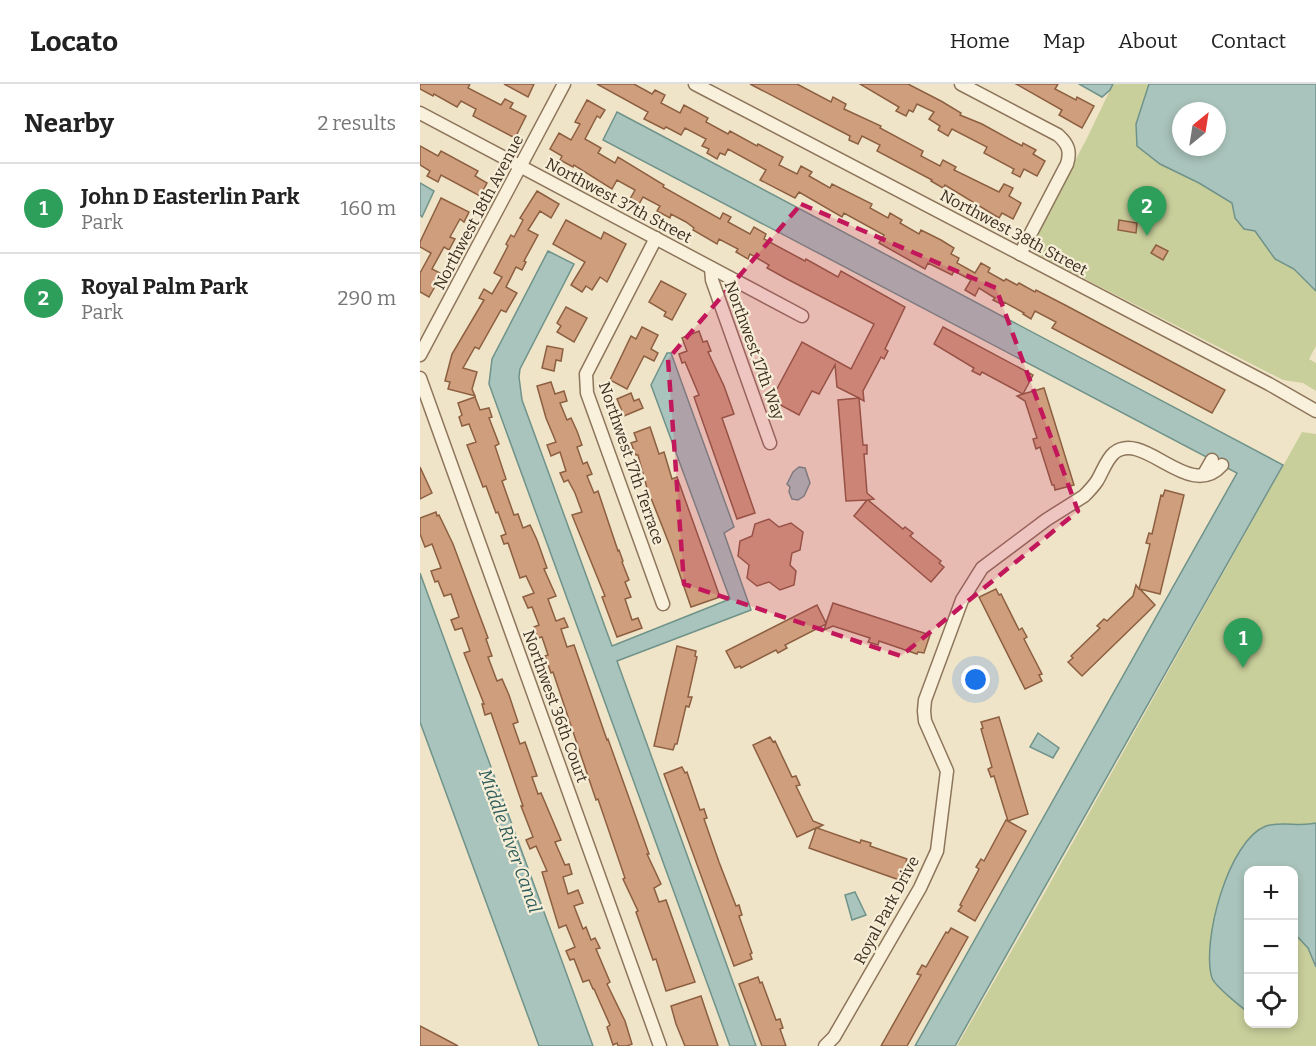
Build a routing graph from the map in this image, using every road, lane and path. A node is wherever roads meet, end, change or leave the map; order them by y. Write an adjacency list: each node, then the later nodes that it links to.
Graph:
1 (564, 84): 5 (street, Northwest 18th Avenue)
2 (695, 84): 7 (street, Northwest 38th Street)
3 (961, 84): 7 (street)
4 (420, 113): 5 (street, Northwest 37th Street)
5 (521, 166): 6 (street, Northwest 37th Street); 10 (street, Northwest 18th Avenue)
6 (656, 238): 8 (street, Northwest 37th Street); 15 (street, Northwest 17th Terrace)
7 (1020, 254): 12 (street, Northwest 38th Street)
8 (711, 268): 9 (street, Northwest 37th Street); 13 (street, Northwest 17th Way)
9 (802, 316)
10 (420, 355)
11 (420, 378): 16 (street, Northwest 36th Court)
12 (1316, 411)
13 (770, 443)
14 (1217, 463): 17 (street, Royal Park Drive)
15 (663, 604)
16 (660, 1046)
17 (825, 1046)

